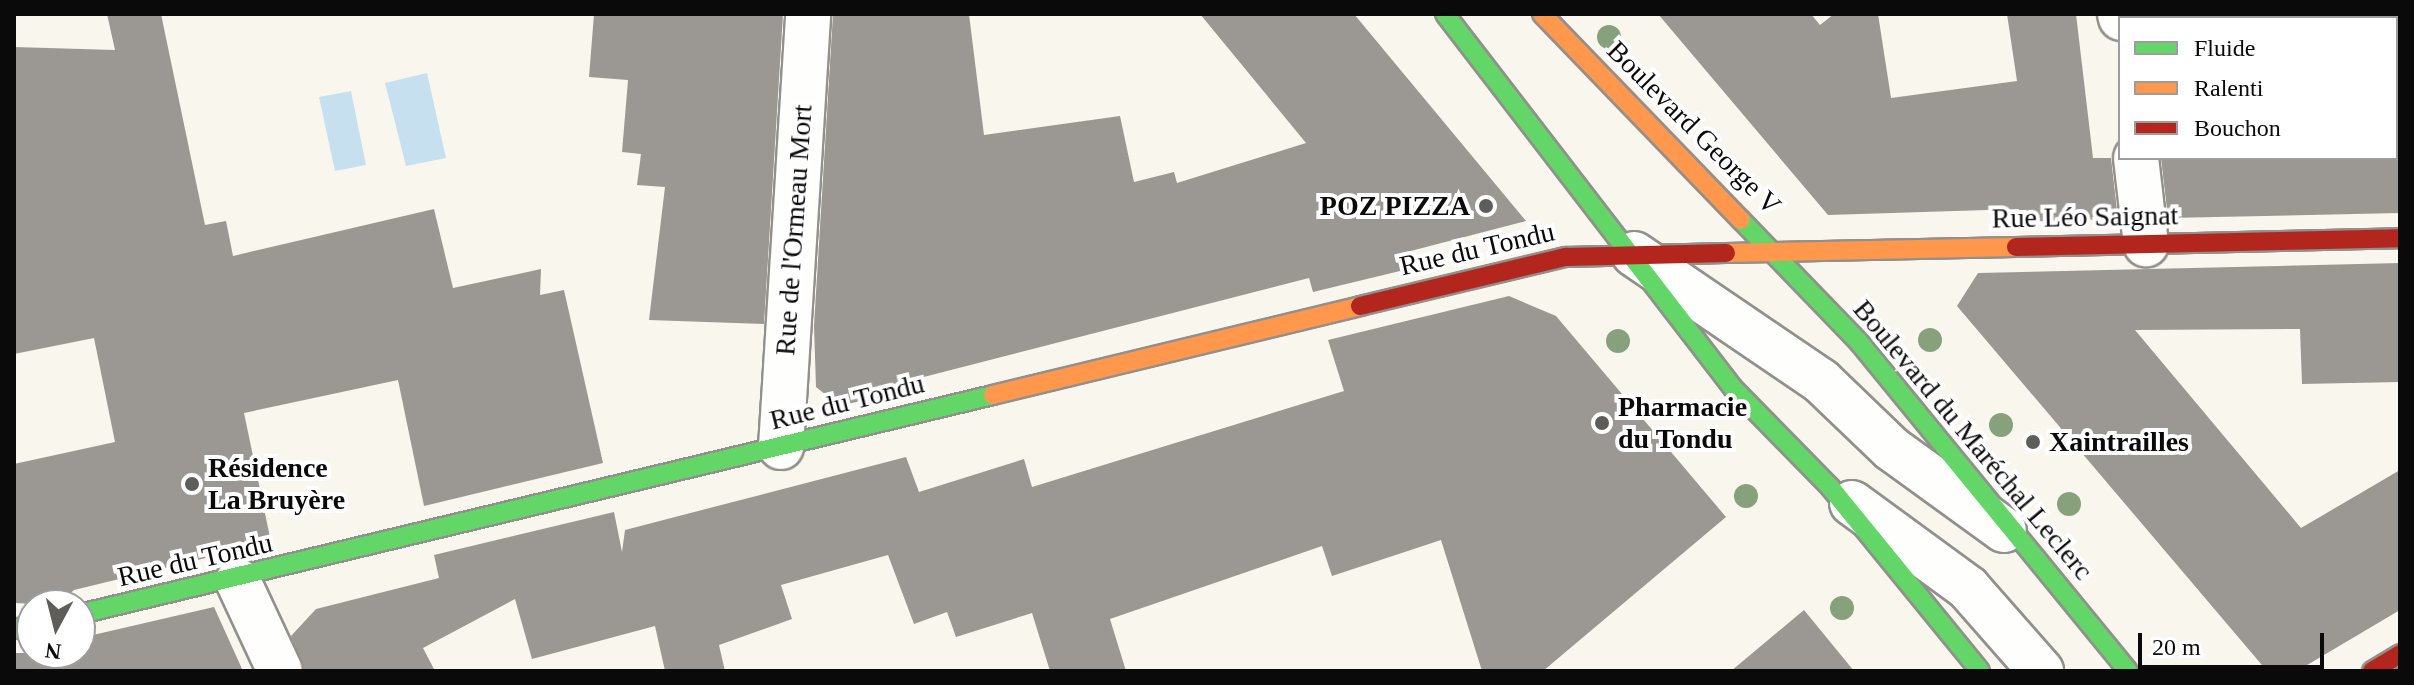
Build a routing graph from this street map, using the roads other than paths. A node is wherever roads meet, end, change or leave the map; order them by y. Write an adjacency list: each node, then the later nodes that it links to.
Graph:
1 (808, 14): 9 (street, Rue de l'Ormeau Mort)
2 (1445, 14): 8 (street)
3 (1542, 14): 7 (street, Boulevard George V)
4 (2136, 160): 6 (street)
5 (2400, 238): 6 (street, Rue Léo Saignat)
6 (2146, 244): 7 (street, Rue Léo Saignat)
7 (1772, 246): 8 (street, Rue Léo Saignat); 11 (street, Boulevard du Maréchal Leclerc)
8 (1628, 250): 9 (street, Rue du Tondu); 10 (street); 11 (street)
9 (781, 447): 12 (street, Rue du Tondu)
10 (1830, 487): 16 (street); 17 (street)
11 (2023, 543): 18 (street, Boulevard du Maréchal Leclerc)
12 (238, 581): 13 (street, Rue du Tondu); 15 (street)
13 (96, 611)
14 (2400, 654): 19 (street)
15 (280, 671)
16 (1980, 671)
17 (2041, 671)
18 (2128, 671)
19 (2372, 671)

